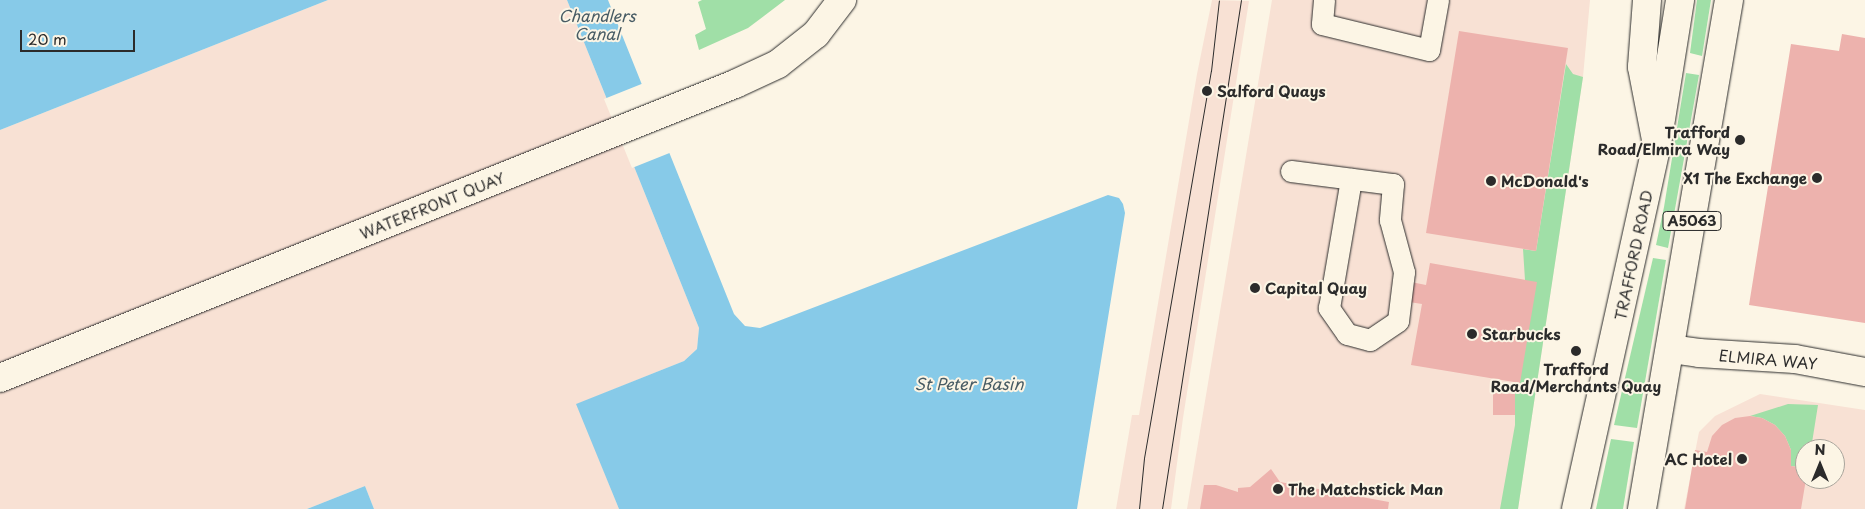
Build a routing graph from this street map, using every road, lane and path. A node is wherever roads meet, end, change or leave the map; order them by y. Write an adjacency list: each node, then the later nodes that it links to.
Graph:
1 (842, 0): 12 (main road, WATERFRONT QUAY)
2 (1324, 0): 3 (lane)
3 (1438, 0)
4 (1647, 0): 7 (main road)
5 (1680, 0): 7 (main road, TRAFFORD ROAD / A5063)
6 (1729, 0): 10 (main road, A5063)
7 (1657, 144): 13 (main road, TRAFFORD ROAD / A5063)
8 (1291, 171): 9 (lane)
9 (1351, 179): 9 (lane)
10 (1671, 349): 11 (main road, ELMIRA WAY); 14 (main road, A5063)
11 (1865, 372)
12 (0, 378)
13 (1576, 509)
14 (1642, 509)

